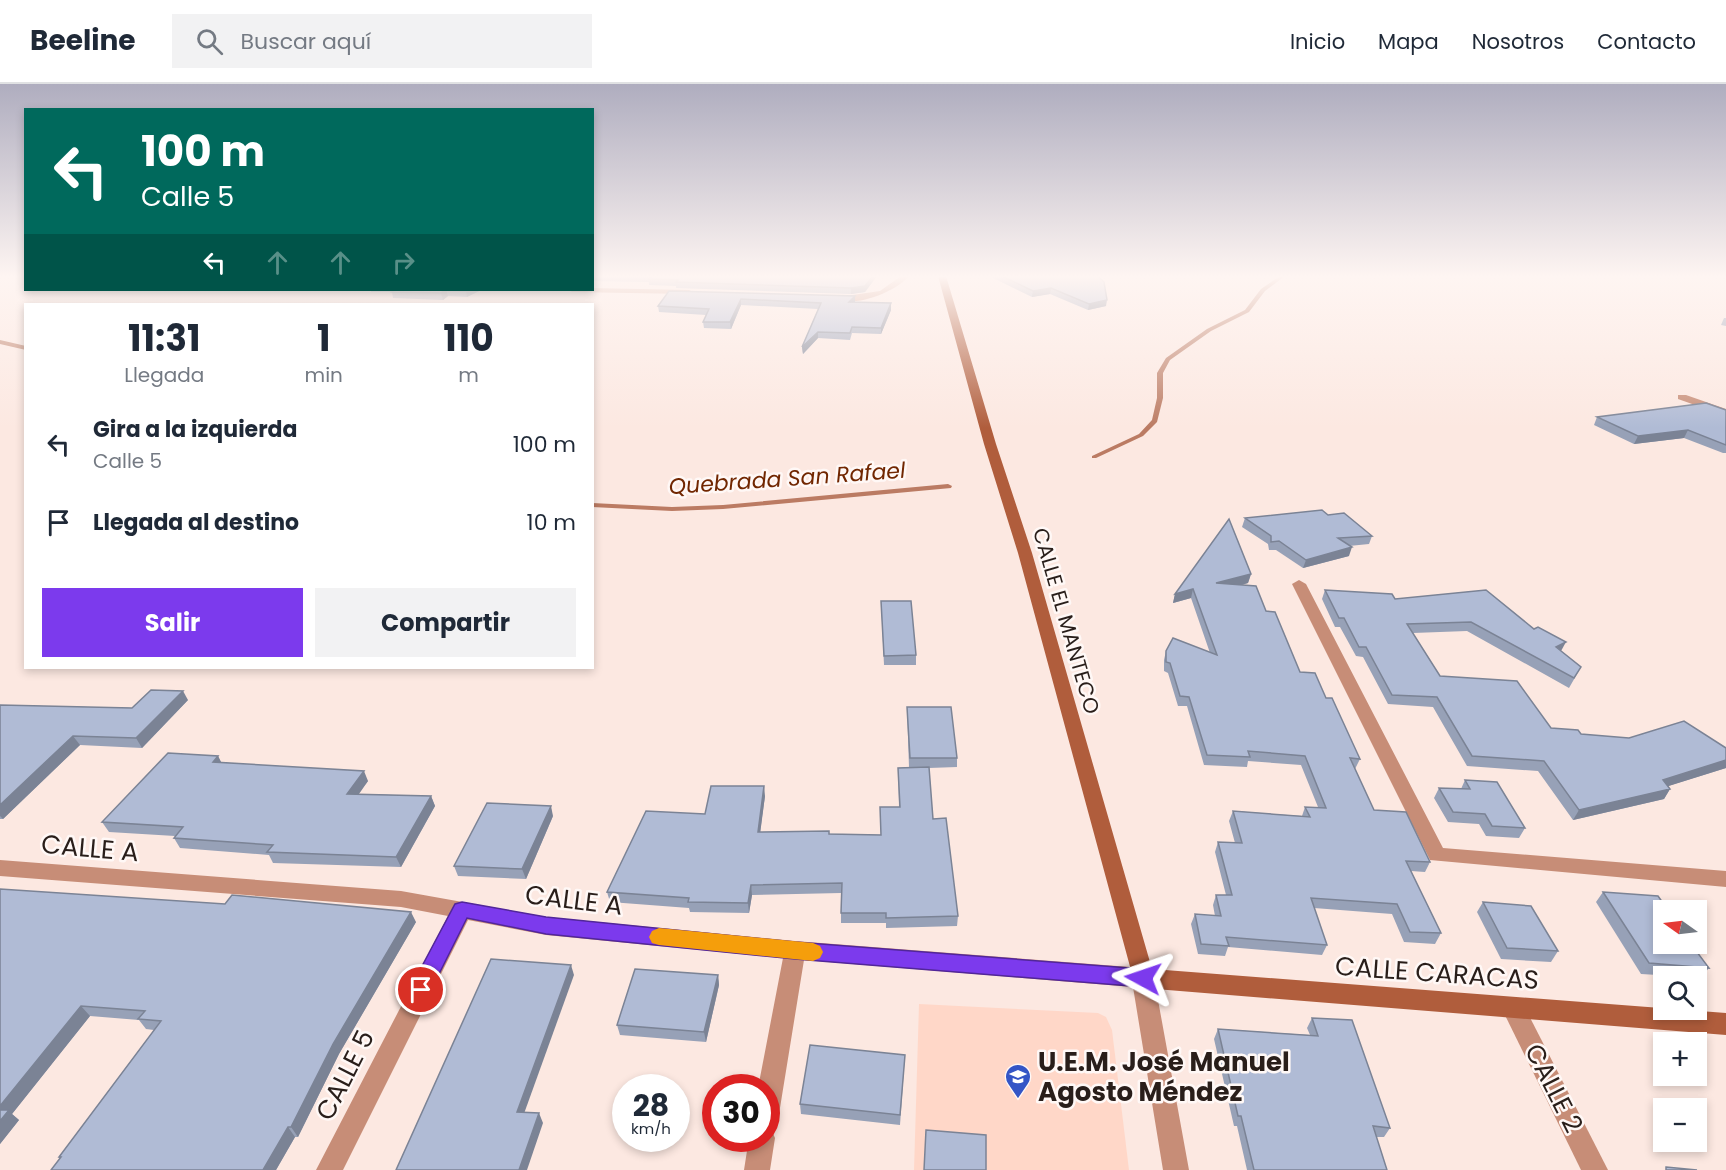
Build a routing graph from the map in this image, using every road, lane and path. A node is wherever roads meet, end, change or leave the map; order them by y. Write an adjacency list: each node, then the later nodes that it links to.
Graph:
1 (956, 327): 9 (street, CALLE EL MANTECO)
2 (1682, 397): 3 (street)
3 (1726, 413)
4 (1299, 584): 6 (street)
5 (0, 868): 7 (street, CALLE A)
6 (1726, 879)
7 (462, 909): 8 (street, CALLE A); 14 (street, CALLE 5)
8 (795, 951): 9 (street, CALLE A); 12 (street)
9 (1143, 978): 10 (street, CALLE CARACAS); 16 (street)
10 (1513, 1007): 11 (street, CALLE CARACAS); 17 (street, CALLE 2)
11 (1726, 1024)
12 (773, 1074)
13 (760, 1152): 15 (street)
14 (328, 1170)
15 (757, 1170)
16 (1176, 1170)
17 (1595, 1170)

